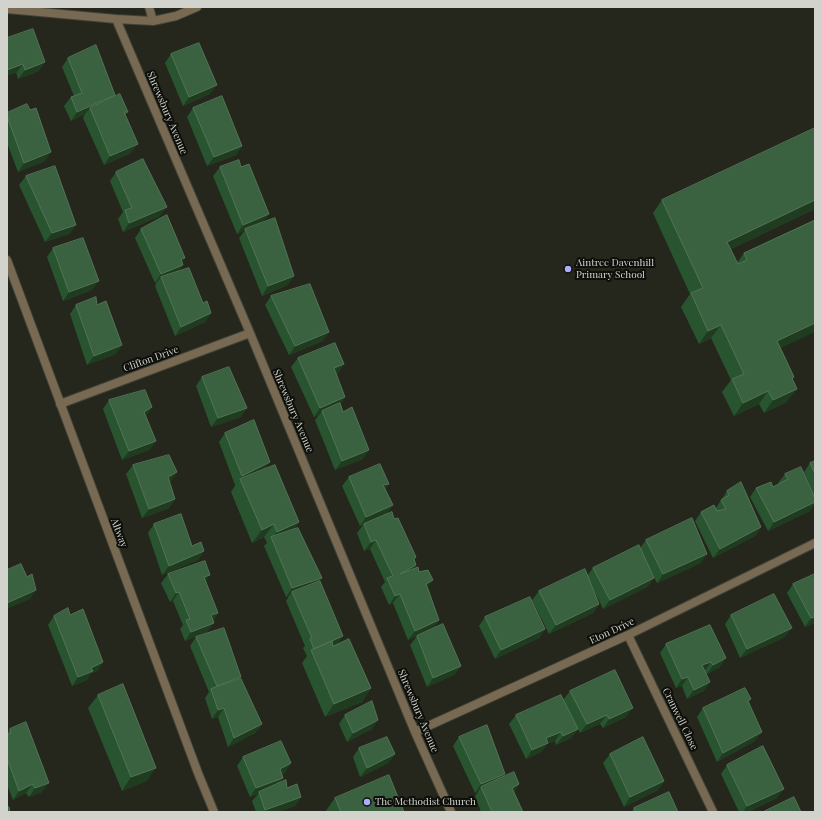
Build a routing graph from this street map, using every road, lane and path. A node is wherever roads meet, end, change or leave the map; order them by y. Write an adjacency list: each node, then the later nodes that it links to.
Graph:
1 (149, 7): 5 (street)
2 (197, 7): 5 (street)
3 (7, 9): 4 (street)
4 (116, 19): 5 (street); 7 (street, Shrewsbury Avenue)
5 (153, 21)
6 (7, 260): 8 (street, Altway)
7 (250, 333): 8 (street, Clifton Drive); 11 (street, Shrewsbury Avenue)
8 (60, 404): 12 (street, Altway)
9 (815, 543): 10 (street, Eton Drive)
10 (628, 635): 11 (street, Eton Drive); 14 (street, Cranwell Close)
11 (415, 732): 13 (street, Shrewsbury Avenue)
12 (214, 812)
13 (451, 812)
14 (713, 812)

